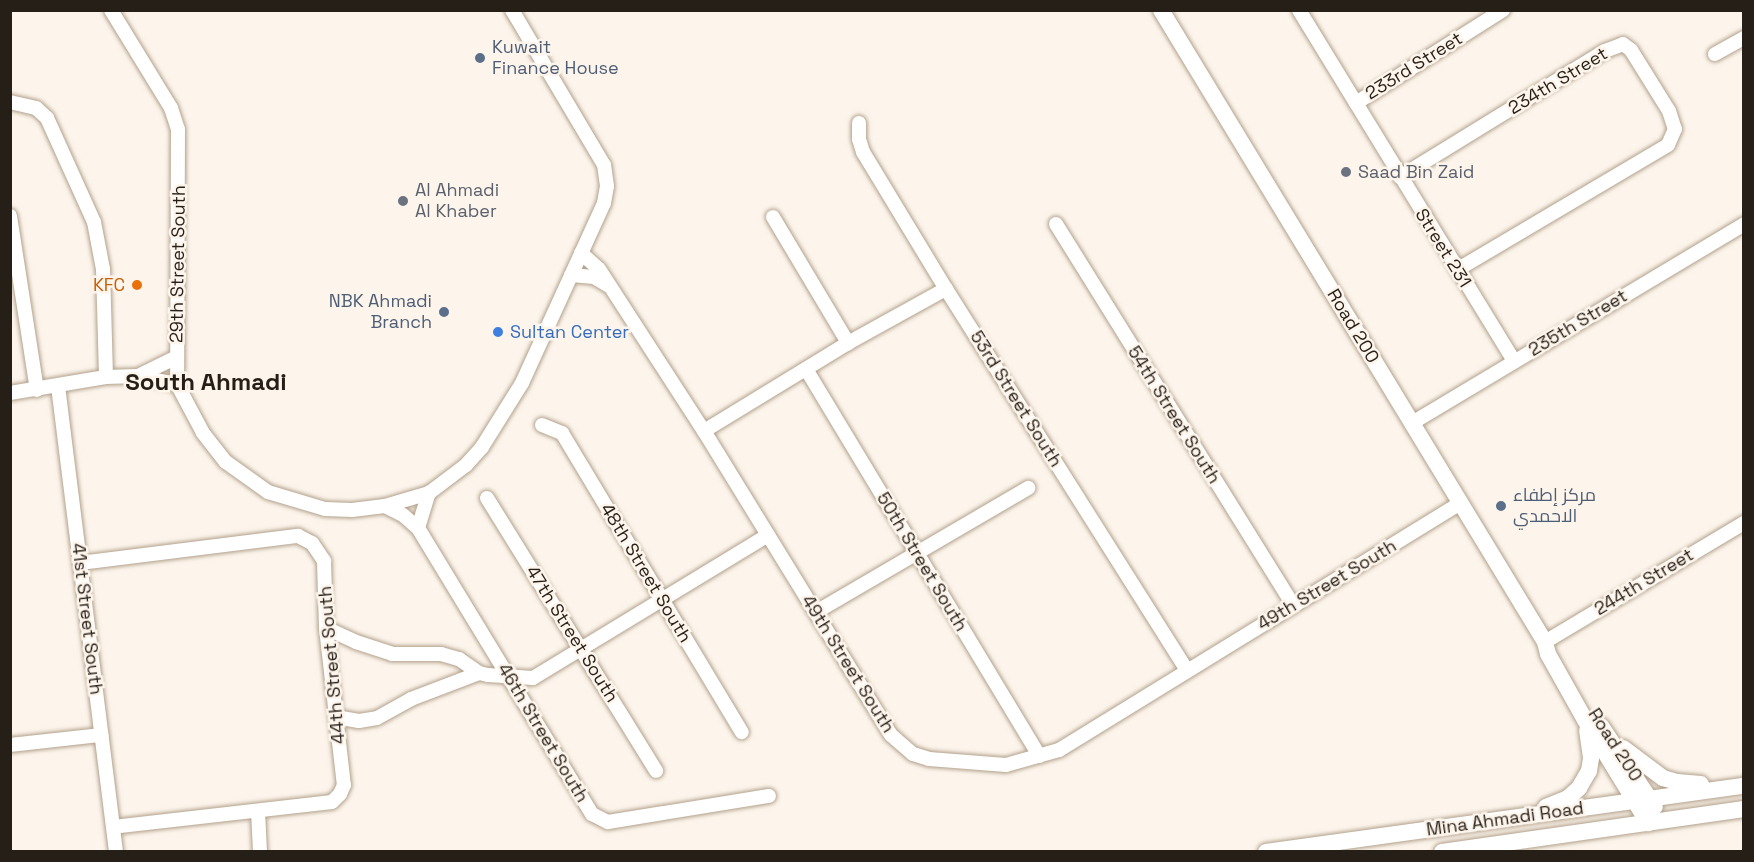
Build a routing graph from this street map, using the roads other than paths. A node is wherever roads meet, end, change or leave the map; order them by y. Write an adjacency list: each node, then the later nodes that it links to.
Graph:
1 (111, 10): 23 (street, 29th Street South)
2 (512, 10): 16 (street, 29th Street South)
3 (1161, 10): 32 (main road, Road 200)
4 (1299, 10): 9 (street, Street 231)
5 (1503, 10): 9 (street, 233rd Street)
6 (1743, 38): 7 (street)
7 (1715, 54)
8 (10, 102): 27 (street)
9 (1356, 103): 11 (street, Street 231)
10 (859, 123): 20 (street, 53rd Street South)
11 (1400, 177): 17 (street, Street 231); 17 (street, 234th Street)
12 (10, 216): 21 (street)
13 (773, 217): 22 (street)
14 (1056, 224): 46 (street, 54th Street South)
15 (1743, 224): 24 (street, 235th Street)
16 (581, 253): 18 (street, 29th Street South); 19 (street, 49th Street South)
17 (1457, 270): 24 (street, Street 231)
18 (572, 271): 19 (street); 36 (street, 29th Street South)
19 (611, 288): 34 (street, 49th Street South)
20 (946, 289): 22 (street); 51 (street, 53rd Street South)
21 (17, 305): 30 (street)
22 (848, 343): 25 (street)
23 (177, 357): 26 (street); 28 (street, 29th Street South)
24 (1514, 362): 32 (street, 235th Street)
25 (806, 369): 34 (street); 43 (street, 50th Street South)
26 (138, 376): 27 (street); 28 (street)
27 (106, 377): 29 (street)
28 (177, 384): 39 (street, 29th Street South)
29 (58, 386): 30 (street); 44 (street, 41st Street South)
30 (37, 390): 31 (street)
31 (10, 393)
32 (1412, 423): 38 (main road, Road 200)
33 (542, 425): 45 (street, 48th Street South)
34 (704, 431): 42 (street, 49th Street South)
35 (1028, 488): 43 (street)
36 (429, 493): 39 (street, 29th Street South); 41 (street)
37 (487, 498): 50 (street, 47th Street South)
38 (1461, 503): 46 (street, 49th Street South); 49 (main road, Road 200)
39 (385, 506): 41 (street, 46th Street South)
40 (1743, 523): 49 (street, 244th Street)
41 (418, 528): 53 (street, 46th Street South)
42 (768, 535): 45 (street); 47 (street, 49th Street South)
43 (917, 553): 47 (street); 60 (street, 50th Street South)
44 (80, 563): 48 (street, 44th Street South); 57 (street, 41st Street South)
45 (663, 600): 50 (street); 56 (street, 48th Street South)
46 (1293, 605): 51 (street, 49th Street South)
47 (816, 612): 60 (street, 49th Street South)
48 (326, 628): 52 (street); 54 (street, 44th Street South)
49 (1545, 642): 55 (main road, Road 200); 58 (main road, Road 200)
50 (582, 649): 53 (street); 61 (street, 47th Street South)
51 (1187, 670): 60 (street, 49th Street South)
52 (479, 673): 53 (street); 54 (street)
53 (509, 677): 63 (street, 46th Street South)
54 (336, 717): 66 (street, 44th Street South)
55 (1585, 720): 64 (main road, Road 200); 67 (main road)
56 (742, 732)
57 (101, 735): 59 (street); 69 (street, 41st Street South)
58 (1607, 735): 62 (main road); 64 (main road, Road 200)
59 (10, 745)
60 (1039, 756)
61 (656, 771)
62 (1743, 784): 64 (main road, Mina Ahmadi Road)
63 (770, 795)
64 (1643, 800): 67 (main road, Mina Ahmadi Road); 68 (main road, Road 200)
65 (1743, 809): 68 (main road, Mina Ahmadi Road)
66 (258, 811): 69 (street, 44th Street South); 71 (street)
67 (1501, 821): 72 (main road, Mina Ahmadi Road)
68 (1656, 821): 73 (main road, Mina Ahmadi Road)
69 (113, 827): 70 (street, 41st Street South)
70 (116, 852)
71 (260, 852)
72 (1266, 852)
73 (1442, 852)

